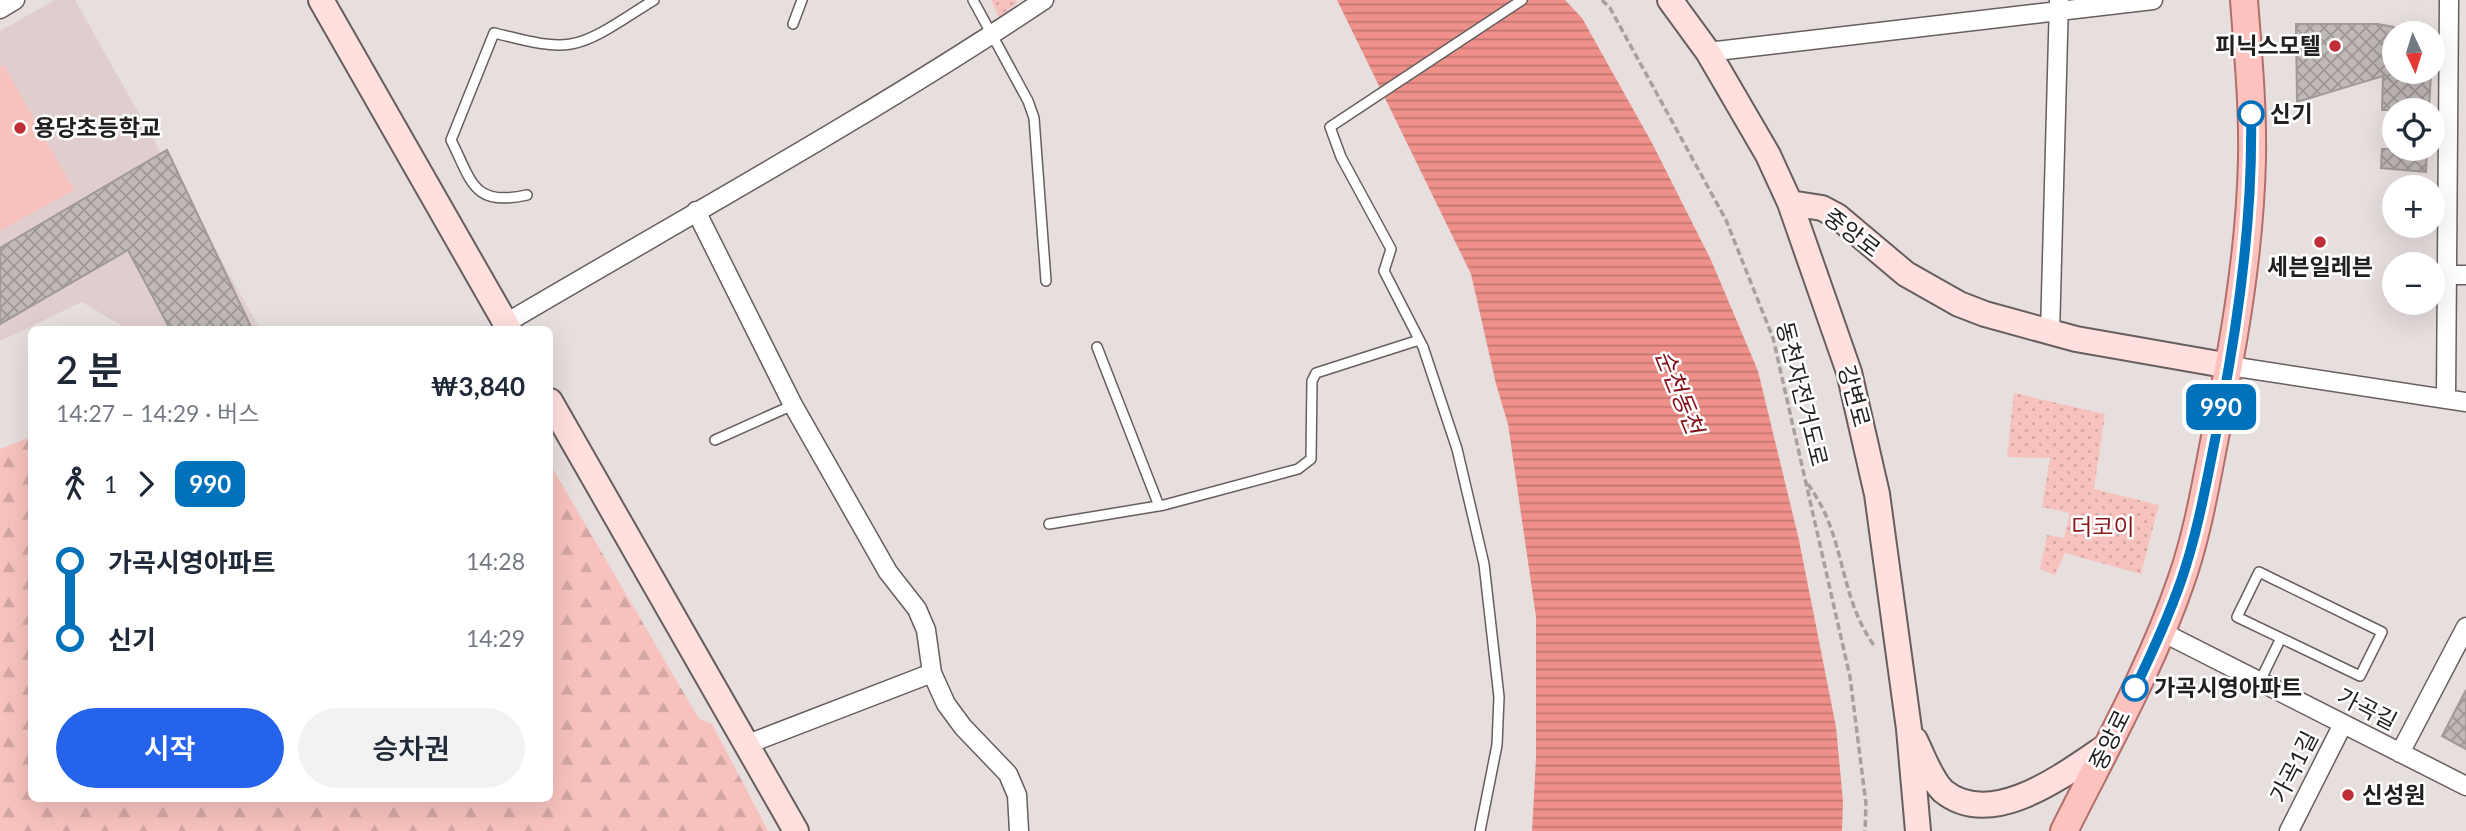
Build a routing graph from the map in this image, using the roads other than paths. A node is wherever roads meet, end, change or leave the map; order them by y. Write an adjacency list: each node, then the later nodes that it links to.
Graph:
1 (15, 0): 13 (street)
2 (321, 0): 23 (main road)
3 (654, 0): 17 (lane)
4 (802, 0): 14 (lane)
5 (973, 0): 15 (lane)
6 (1044, 0): 15 (street)
7 (1522, 0): 25 (lane)
8 (1670, 0): 16 (main road, 강변로)
9 (2153, 0): 12 (street)
10 (2244, 0): 27 (main road, 중앙로)
11 (2449, 0): 20 (street)
12 (2060, 5): 16 (street); 24 (street)
13 (0, 9)
14 (793, 24)
15 (993, 34): 19 (street); 22 (lane)
16 (1708, 52): 18 (main road, 강변로)
17 (527, 195)
18 (1790, 203): 24 (main road, 중앙로); 41 (main road, 강변로)
19 (696, 211): 23 (street); 30 (street)
20 (2446, 275): 21 (street); 28 (street)
21 (2466, 275)
22 (1046, 281)
23 (507, 326)
24 (2050, 332): 27 (main road, 중앙로)
25 (1419, 340): 33 (lane); 48 (lane)
26 (1097, 348): 33 (lane)
27 (2230, 366): 28 (street); 36 (main road, 중앙로)
28 (2446, 398): 29 (street)
29 (2466, 402)
30 (793, 405): 32 (lane); 38 (street)
31 (553, 406): 42 (main road)
32 (715, 440)
33 (1159, 506): 34 (lane)
34 (1049, 524)
35 (2466, 627): 44 (street, 가곡길)
36 (2162, 632): 39 (street, 가곡길); 43 (main road, 중앙로)
37 (2281, 638): 37 (lane); 39 (lane)
38 (932, 673): 42 (street); 47 (street)
39 (2260, 681): 40 (street, 가곡길)
40 (2343, 724): 44 (street, 가곡길); 51 (street, 가곡1길)
41 (1909, 729): 43 (main road); 49 (main road, 강변로)
42 (748, 744): 46 (main road)
43 (2108, 745): 50 (main road, 중앙로)
44 (2400, 753): 45 (street, 가곡길)
45 (2466, 786)
46 (796, 831)
47 (1019, 831)
48 (1480, 831)
49 (1918, 831)
50 (2064, 831)
51 (2289, 831)

